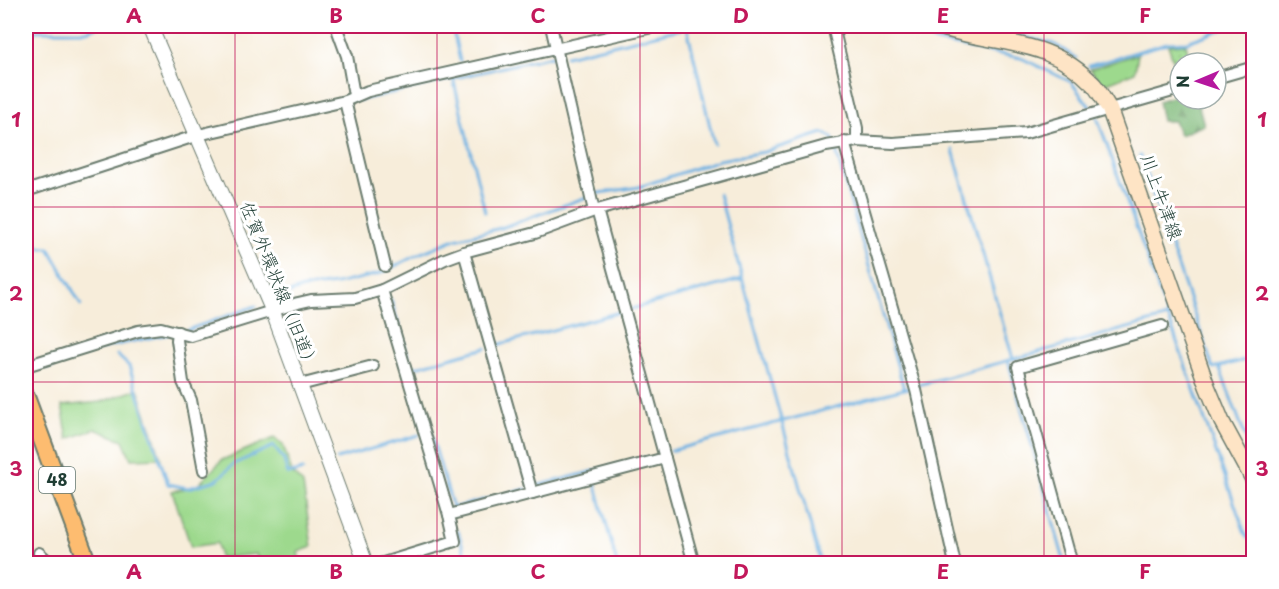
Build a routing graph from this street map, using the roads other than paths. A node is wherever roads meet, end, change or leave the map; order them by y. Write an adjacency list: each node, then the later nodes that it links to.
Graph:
1 (150, 26): 13 (street, 佐賀外環状線（旧道）)
2 (336, 26): 11 (street)
3 (551, 26): 7 (street)
4 (657, 26): 7 (street)
5 (833, 26): 14 (street)
6 (937, 26): 12 (main road, 川上牛津線)
7 (556, 49): 11 (street); 17 (street)
8 (1254, 67): 9 (street)
9 (1228, 75)
10 (1168, 92): 12 (street)
11 (350, 98): 13 (street); 19 (street)
12 (1106, 110): 14 (street); 30 (main road, 川上牛津線)
13 (198, 135): 16 (street); 21 (street, 佐賀外環状線（旧道）)
14 (857, 141): 15 (street)
15 (844, 142): 17 (street); 37 (street)
16 (26, 191)
17 (593, 203): 18 (street); 28 (street)
18 (464, 252): 20 (street); 31 (street)
19 (385, 266)
20 (382, 290): 21 (street); 32 (street)
21 (273, 312): 23 (street); 26 (street, 佐賀外環状線（旧道）)
22 (1162, 326): 38 (street)
23 (175, 333): 24 (street); 29 (street)
24 (26, 366)
25 (373, 366): 26 (street)
26 (300, 385): 34 (street, 佐賀外環状線（旧道）)
27 (26, 397): 33 (main road, 48)
28 (665, 458): 31 (street); 36 (street)
29 (204, 470)
30 (1254, 481)
31 (532, 492): 32 (street)
32 (449, 515): 35 (street)
33 (88, 564)
34 (366, 564)
35 (380, 564)
36 (694, 564)
37 (955, 564)
38 (1072, 564)

